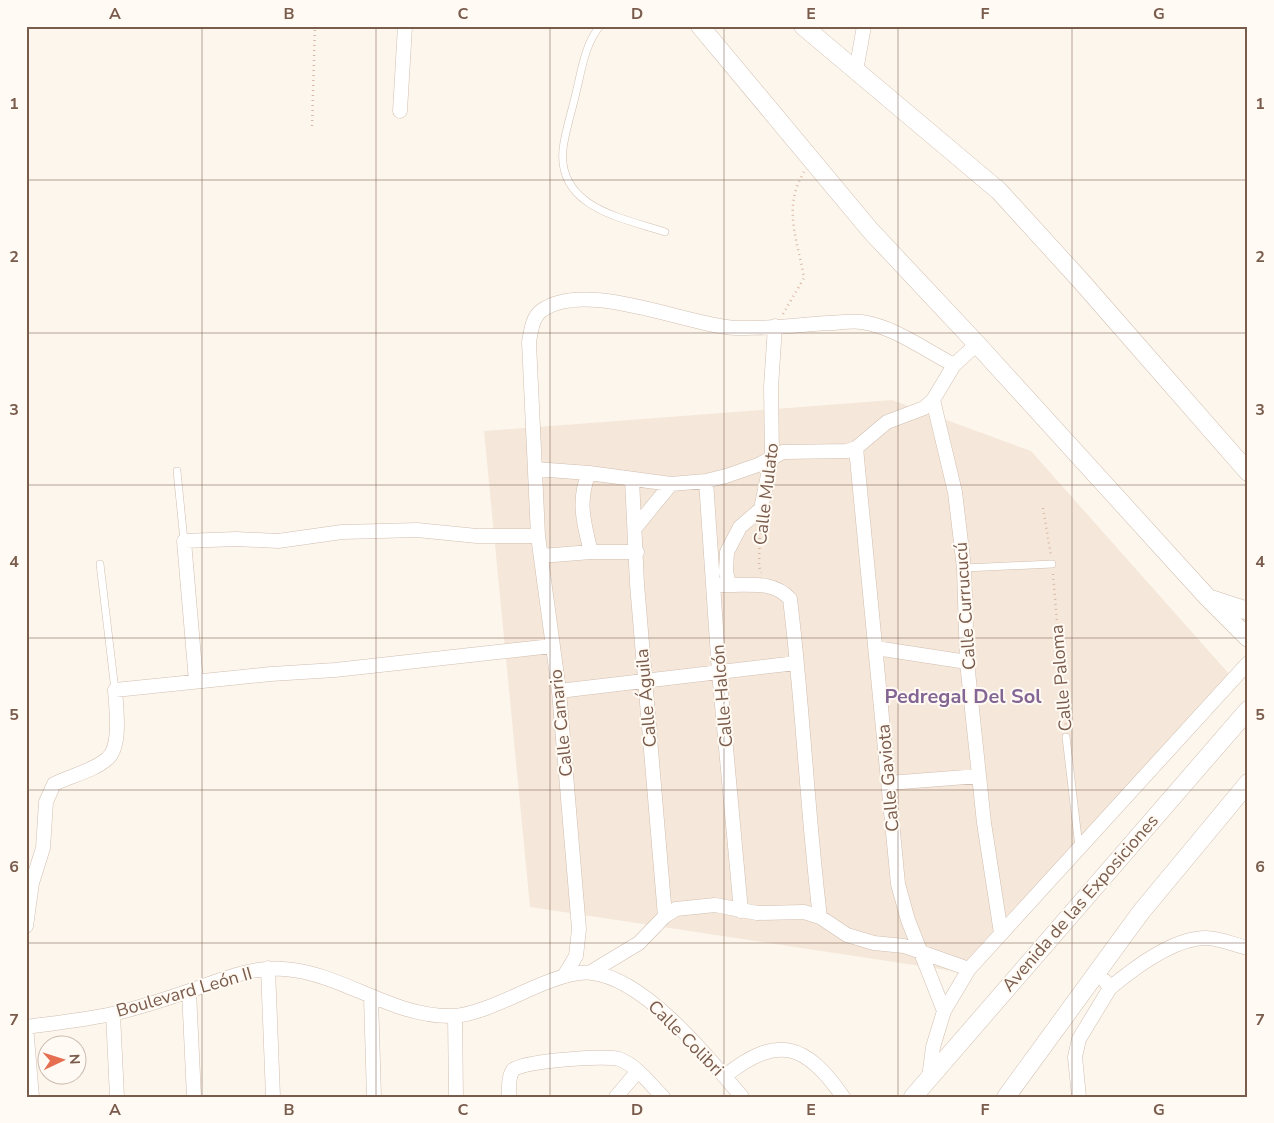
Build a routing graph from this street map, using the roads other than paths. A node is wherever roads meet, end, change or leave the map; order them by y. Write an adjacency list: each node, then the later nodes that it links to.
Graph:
1 (405, 26): 7 (street)
2 (600, 26): 8 (lane)
3 (700, 26): 10 (street)
4 (803, 26): 6 (street)
5 (864, 26): 6 (street)
6 (856, 71): 17 (street)
7 (400, 111)
8 (665, 232)
9 (775, 326): 11 (street, Calle Canario); 14 (street, Calle Mulato); 15 (street, Calle Canario)
10 (977, 344): 11 (street); 33 (street)
11 (954, 366): 12 (street)
12 (933, 400): 13 (street); 30 (street, Calle Currucucú)
13 (856, 448): 14 (street); 37 (street, Calle Gaviota)
14 (772, 456): 20 (street); 31 (street, Calle Mulato)
15 (535, 469): 18 (street); 23 (street, Calle Canario)
16 (177, 471): 24 (lane)
17 (1248, 472)
18 (589, 473): 19 (street); 25 (street)
19 (632, 479): 21 (street); 22 (street, Calle Águila)
20 (706, 481): 21 (street); 32 (street, Calle Halcón)
21 (671, 484): 22 (street)
22 (635, 528): 26 (street, Calle Águila)
23 (538, 536): 24 (street); 27 (street, Calle Canario)
24 (184, 541): 43 (street)
25 (591, 552): 26 (street); 27 (street)
26 (637, 552): 42 (street, Calle Águila)
27 (541, 556): 36 (street, Calle Canario)
28 (100, 564): 44 (lane)
29 (1052, 564): 30 (lane)
30 (964, 568): 38 (street, Calle Currucucú)
31 (728, 585): 32 (street); 39 (street)
32 (713, 586): 41 (street, Calle Halcón)
33 (1208, 598): 34 (street); 35 (street)
34 (1248, 611)
35 (1248, 638)
36 (552, 646): 43 (street); 45 (street, Calle Canario)
37 (876, 648): 38 (street); 49 (street, Calle Gaviota)
38 (967, 662): 48 (street, Calle Currucucú)
39 (796, 663): 41 (street); 54 (street)
40 (1248, 663): 51 (street)
41 (719, 672): 42 (street); 52 (street, Calle Halcón)
42 (645, 680): 45 (street); 53 (street, Calle Águila)
43 (196, 681): 44 (street)
44 (115, 690): 55 (street)
45 (558, 691): 63 (street, Calle Canario)
46 (1248, 710): 73 (street, Avenida de las Exposiciones)
47 (1066, 737): 51 (lane, Calle Paloma)
48 (979, 776): 49 (street); 56 (street, Calle Currucucú)
49 (888, 783): 58 (street, Calle Gaviota)
50 (1248, 783): 61 (street)
51 (1079, 848): 56 (street)
52 (741, 911): 53 (street); 54 (street)
53 (664, 916): 62 (street)
54 (820, 916): 58 (street)
55 (26, 926)
56 (1001, 933): 60 (street)
57 (1248, 948): 64 (street)
58 (921, 953): 60 (street); 67 (street, Calle Gaviota)
59 (268, 968): 65 (street, Boulevard León II); 66 (street, Boulevard León II); 77 (street)
60 (969, 969): 67 (street)
61 (1098, 971): 64 (street); 86 (street)
62 (591, 972): 63 (street, Calle Colibri); 72 (street, Calle Colibri)
63 (564, 976): 69 (street, Calle Colibri)
64 (1110, 988): 87 (street)
65 (189, 991): 68 (street, Boulevard León II); 76 (street)
66 (370, 997): 69 (street, Boulevard León II); 78 (street)
67 (944, 1011): 73 (street)
68 (113, 1014): 70 (street, Boulevard León II); 75 (street)
69 (455, 1016): 79 (street)
70 (26, 1027): 74 (street)
71 (638, 1072): 80 (street); 81 (street); 82 (street)
72 (725, 1076): 83 (street, Calle Colibri); 84 (street)
73 (929, 1078): 85 (street, Avenida de las Exposiciones)
74 (32, 1097)
75 (117, 1097)
76 (194, 1097)
77 (272, 1097)
78 (374, 1097)
79 (456, 1097)
80 (509, 1097)
81 (616, 1097)
82 (663, 1097)
83 (742, 1097)
84 (843, 1097)
85 (913, 1097)
86 (1006, 1097)
87 (1079, 1097)

